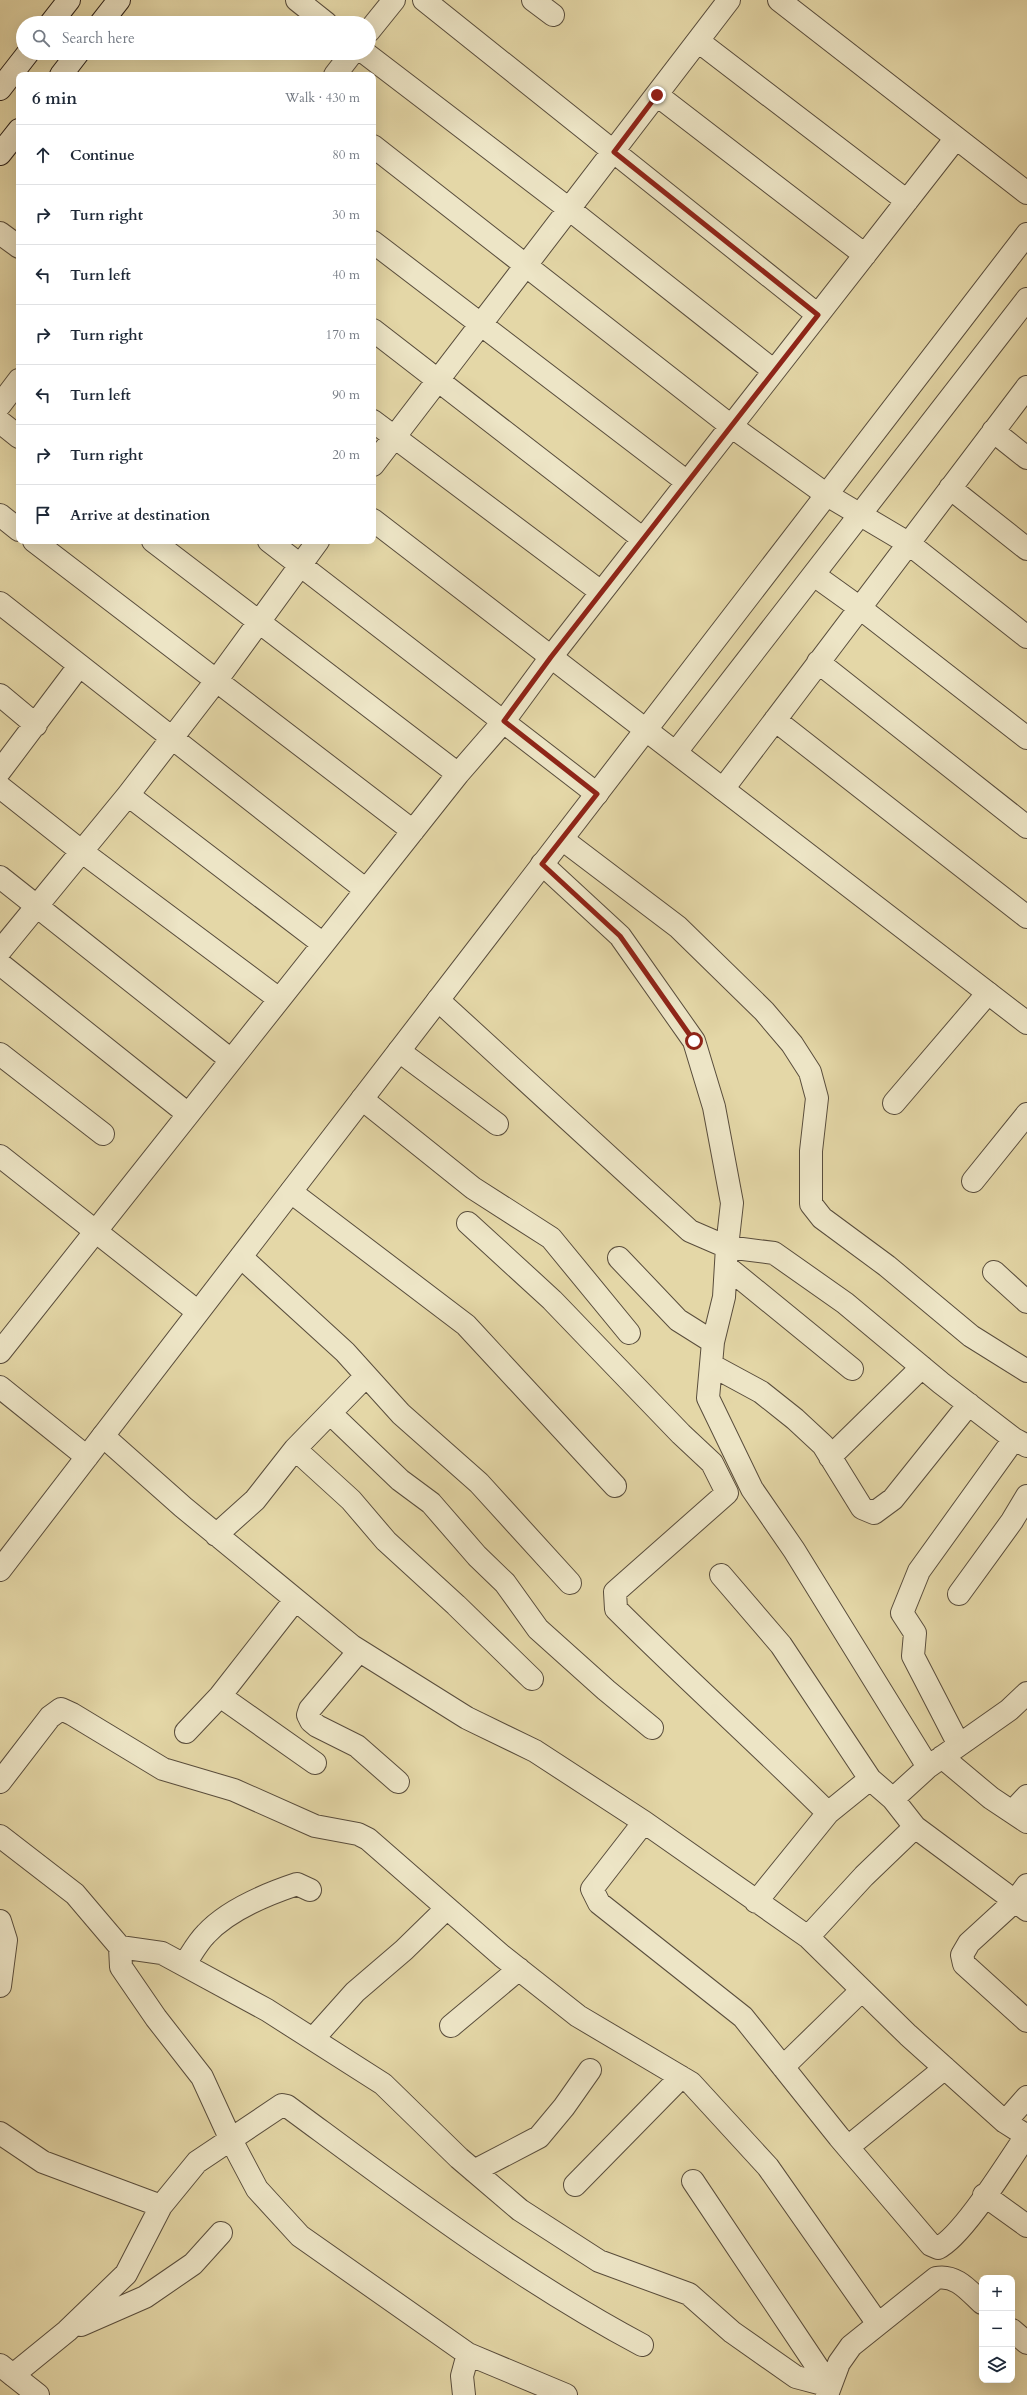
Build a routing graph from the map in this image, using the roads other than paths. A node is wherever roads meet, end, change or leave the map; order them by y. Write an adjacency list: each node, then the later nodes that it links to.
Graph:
1 (69, 0): 10 (street)
2 (119, 0): 11 (street)
3 (297, 0): 12 (street)
4 (394, 0): 13 (street)
5 (424, 0): 26 (street)
6 (533, 0): 9 (street)
7 (730, 0): 14 (street)
8 (779, 0): 24 (street)
9 (553, 15)
10 (56, 16)
11 (106, 16)
12 (317, 16)
13 (376, 22)
14 (698, 41): 22 (street); 29 (street)
15 (23, 60): 21 (street)
16 (73, 60): 19 (street)
17 (347, 60): 20 (street)
18 (374, 60): 30 (street)
19 (63, 72)
20 (337, 72)
21 (0, 89)
22 (657, 95): 26 (street); 35 (street)
23 (16, 134): 27 (street)
24 (956, 138): 28 (street); 29 (street)
25 (376, 148): 36 (street)
26 (614, 152): 30 (street); 38 (street)
27 (0, 154)
28 (1027, 193)
29 (907, 201): 35 (street)
30 (569, 209): 36 (street); 41 (street)
31 (0, 233): 34 (street)
32 (1027, 234): 56 (street)
33 (376, 244): 39 (street)
34 (16, 245)
35 (865, 255): 38 (street)
36 (526, 267): 39 (street); 48 (street)
37 (1027, 299): 57 (street)
38 (818, 315): 41 (street)
39 (479, 324): 42 (street); 54 (street)
40 (376, 332): 42 (street)
41 (774, 371): 48 (street)
42 (437, 381): 51 (street); 61 (street)
43 (16, 384): 45 (street)
44 (1027, 387): 49 (street)
45 (0, 405)
46 (0, 422): 50 (street)
47 (376, 423): 51 (street)
48 (731, 426): 54 (street); 56 (street)
49 (993, 431): 52 (street); 55 (street)
50 (16, 435)
51 (394, 437): 53 (street); 70 (street)
52 (1027, 458)
53 (376, 461)
54 (687, 482): 61 (street)
55 (950, 488): 62 (street); 67 (street)
56 (826, 495): 57 (street); 83 (street)
57 (860, 514): 62 (street); 69 (street)
58 (0, 515): 60 (street)
59 (376, 522): 75 (street)
60 (16, 528)
61 (643, 539): 70 (street)
62 (908, 543): 72 (street); 74 (street)
63 (38, 544): 78 (street)
64 (157, 544): 73 (street)
65 (273, 544): 68 (street)
66 (316, 544): 68 (street)
67 (1027, 548)
68 (301, 566): 73 (street); 81 (street)
69 (814, 575): 72 (street); 86 (street)
70 (601, 592): 75 (street)
71 (0, 603): 77 (street)
72 (860, 608): 76 (street); 85 (street)
73 (259, 623): 78 (street); 88 (street)
74 (1027, 637)
75 (551, 657): 81 (street); 83 (street)
76 (818, 662): 80 (street); 93 (street)
77 (79, 666): 82 (street); 84 (street)
78 (216, 681): 84 (street); 94 (street)
79 (0, 695): 82 (street)
80 (775, 720): 90 (street); 101 (street)
81 (504, 721): 88 (street); 91 (street)
82 (36, 724): 87 (street)
83 (646, 730): 86 (street); 91 (street)
84 (173, 737): 92 (street); 99 (street)
85 (1027, 738)
86 (676, 752): 90 (street)
87 (0, 772)
88 (458, 774): 94 (street)
89 (0, 787): 96 (street)
90 (723, 789): 105 (street)
91 (597, 794): 95 (street)
92 (128, 796): 96 (street); 102 (street)
93 (1027, 827)
94 (413, 831): 99 (street)
95 (562, 839): 97 (street); 135 (street)
96 (80, 851): 100 (street); 106 (street)
97 (542, 864): 107 (street); 124 (street)
98 (0, 877): 100 (street)
99 (366, 890): 102 (street)
100 (36, 905): 103 (street); 111 (street)
101 (1027, 916)
102 (323, 944): 106 (street)
103 (0, 951)
104 (0, 964): 114 (street)
105 (988, 993): 108 (street); 113 (street)
106 (279, 999): 111 (street)
107 (438, 1000): 109 (street); 124 (street)
108 (1027, 1023)
109 (399, 1051): 112 (street); 116 (street)
110 (0, 1054): 117 (street)
111 (231, 1060): 114 (street)
112 (362, 1099): 120 (street); 129 (street)
113 (894, 1103)
114 (188, 1114): 122 (street)
115 (1027, 1114): 119 (street)
116 (497, 1124)
117 (103, 1134)
118 (0, 1156): 122 (street)
119 (973, 1181)
120 (291, 1192): 123 (street); 145 (street)
121 (468, 1222): 166 (street)
122 (96, 1230): 128 (street); 131 (street)
123 (241, 1257): 128 (street); 136 (street)
124 (727, 1257): 130 (street); 133 (street); 134 (street)
125 (619, 1258): 130 (street)
126 (994, 1272): 127 (street)
127 (1027, 1302)
128 (198, 1312): 140 (street)
129 (630, 1333)
130 (713, 1342): 132 (street)
131 (0, 1352)
132 (713, 1366): 144 (street); 159 (street)
133 (922, 1367): 138 (street); 144 (street)
134 (852, 1368)
135 (1027, 1371)
136 (366, 1376): 139 (street); 150 (street)
137 (0, 1387): 143 (street)
138 (969, 1404): 141 (street); 144 (street)
139 (330, 1412): 142 (street); 157 (street)
140 (103, 1436): 143 (street); 147 (street)
141 (1021, 1443): 159 (street)
142 (295, 1449): 147 (street); 154 (street)
143 (88, 1456): 148 (street)
144 (830, 1457)
145 (615, 1486)
146 (1027, 1496): 151 (street)
147 (216, 1535): 152 (street)
148 (0, 1570)
149 (722, 1575): 161 (street)
150 (570, 1583)
151 (959, 1594)
152 (295, 1600): 153 (street); 156 (street)
153 (359, 1651): 163 (street); 168 (street)
154 (532, 1679)
155 (1027, 1693): 159 (street)
156 (220, 1696): 158 (street); 160 (street)
157 (652, 1728)
158 (186, 1732)
159 (943, 1756): 165 (street); 167 (street)
160 (315, 1763)
161 (870, 1779): 165 (street); 166 (street)
162 (0, 1782): 174 (street)
163 (398, 1782)
164 (1027, 1796): 167 (street)
165 (893, 1799): 169 (street)
166 (828, 1814): 173 (street)
167 (1020, 1817)
168 (644, 1822): 173 (street); 185 (street)
169 (915, 1827): 172 (street); 176 (street)
170 (0, 1836): 177 (street)
171 (310, 1890): 178 (street)
172 (1023, 1899): 182 (street)
173 (756, 1902): 176 (street)
174 (447, 1908): 179 (street); 184 (street)
175 (0, 1921): 180 (street)
176 (808, 1937): 181 (street)
177 (120, 1947): 178 (street); 193 (street)
178 (184, 1965): 184 (street)
179 (519, 1969): 183 (street); 188 (street)
180 (0, 1986)
181 (862, 1990): 185 (street); 186 (street)
182 (1027, 2021)
183 (451, 2026)
184 (313, 2039): 195 (street)
185 (783, 2067): 194 (street)
186 (945, 2068): 190 (street); 194 (street)
187 (590, 2070): 195 (street)
188 (681, 2077): 197 (street); 205 (street)
189 (1027, 2097): 190 (street)
190 (1005, 2122): 192 (street)
191 (1, 2136): 199 (street)
192 (1027, 2136): 198 (street)
193 (230, 2138): 199 (street); 209 (street); 210 (street)
194 (848, 2147): 202 (street)
195 (474, 2171): 212 (street)
196 (693, 2181): 212 (street)
197 (575, 2185)
198 (984, 2195): 200 (street); 202 (street)
199 (160, 2206): 206 (street)
200 (1027, 2226)
201 (221, 2233): 206 (street)
202 (938, 2248): 203 (street)
203 (945, 2276): 204 (street); 205 (street)
204 (979, 2300)
205 (878, 2324): 212 (street)
206 (67, 2331): 211 (street)
207 (1015, 2333): 208 (street)
208 (1027, 2343)
209 (642, 2345)
210 (468, 2354): 214 (street); 215 (street)
211 (6, 2370): 213 (street)
212 (829, 2390)
213 (38, 2395)
214 (464, 2395)
215 (566, 2395)

